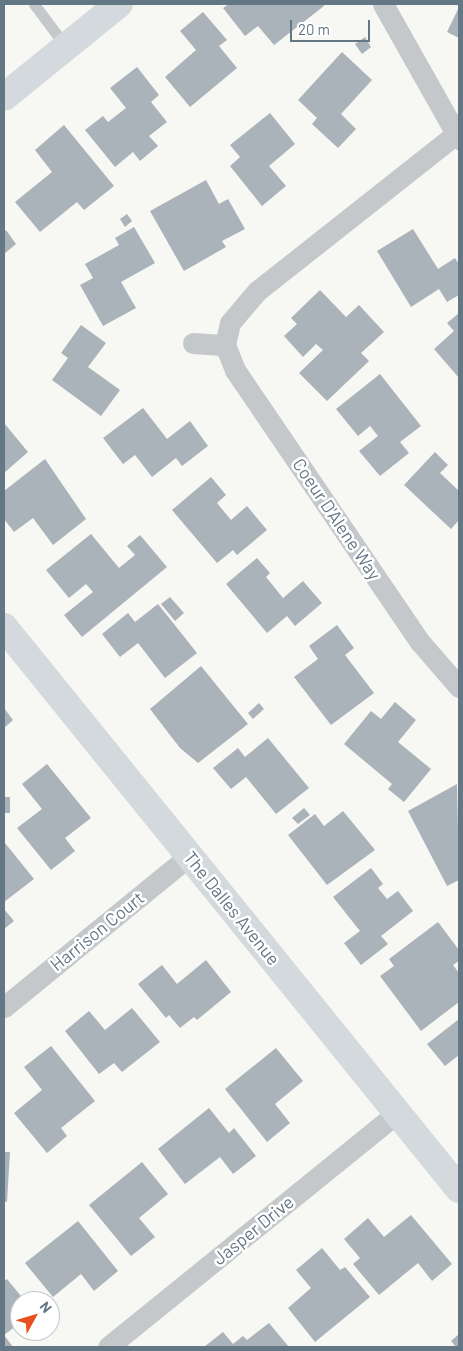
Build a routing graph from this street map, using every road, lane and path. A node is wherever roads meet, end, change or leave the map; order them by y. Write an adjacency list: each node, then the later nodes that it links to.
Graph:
1 (34, 4): 4 (lane)
2 (119, 4): 4 (street)
3 (383, 4): 6 (street)
4 (66, 46): 5 (street)
5 (4, 97)
6 (458, 137): 8 (street)
7 (193, 344): 8 (street)
8 (225, 345): 10 (street, Coeur D'Alene Way)
9 (4, 627): 11 (street, The Dalles Avenue)
10 (459, 687)
11 (189, 856): 12 (street, Harrison Court); 13 (street, The Dalles Avenue)
12 (4, 1007)
13 (398, 1112): 14 (street, The Dalles Avenue); 15 (street, Jasper Drive)
14 (459, 1189)
15 (108, 1347)

